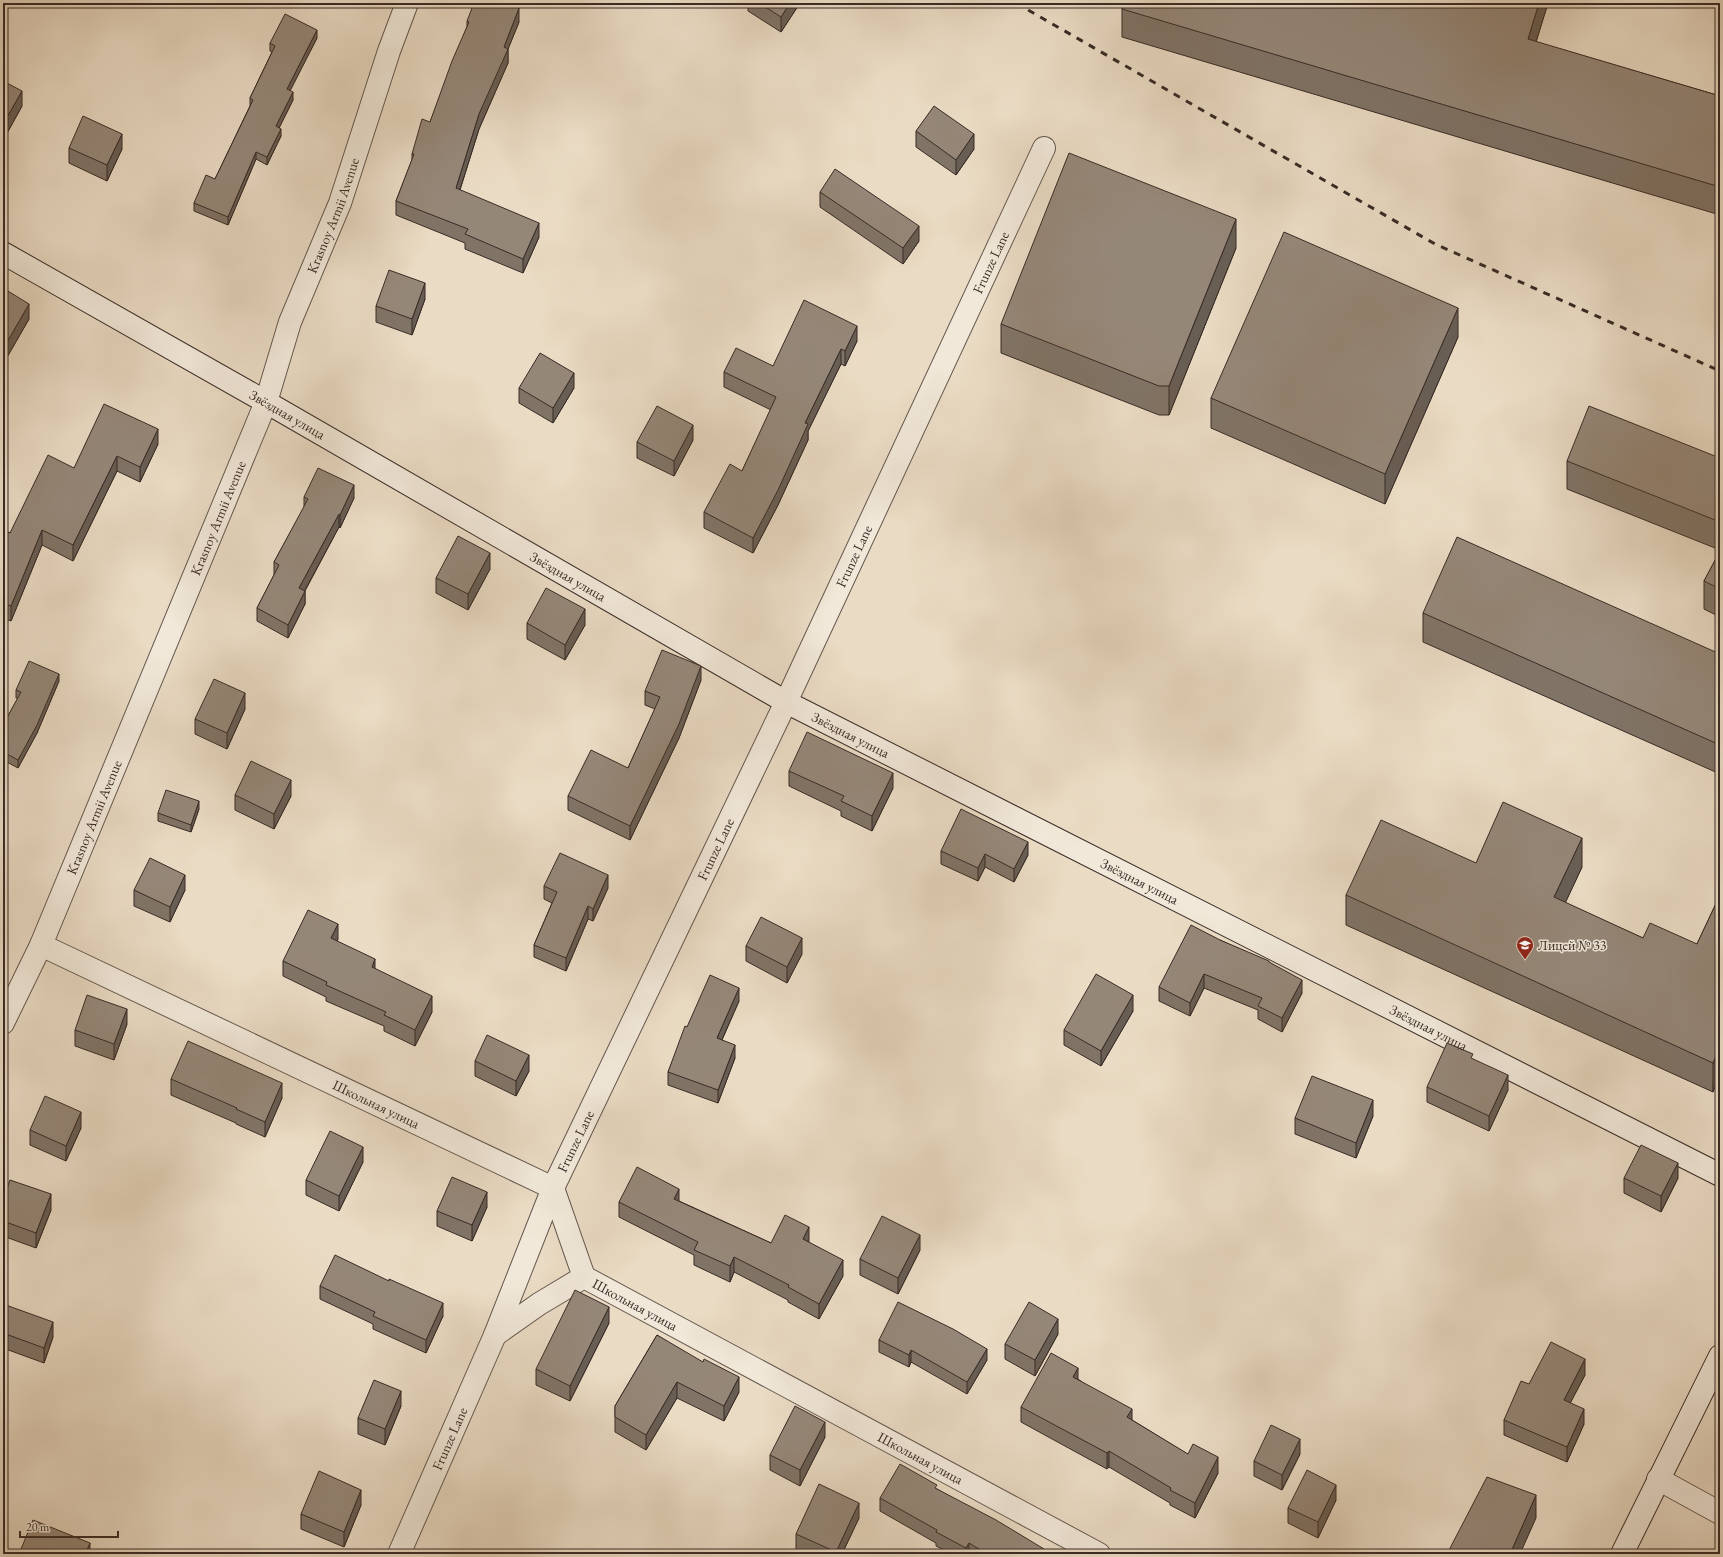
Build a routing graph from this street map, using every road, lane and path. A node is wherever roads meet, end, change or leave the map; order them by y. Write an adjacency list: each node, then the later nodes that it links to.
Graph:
1 (407, 3): 4 (street, Krasnoy Armii Avenue)
2 (1044, 148): 5 (street, Frunze Lane)
3 (3, 254): 4 (street, Звёздная улица)
4 (266, 402): 5 (street, Звёздная улица); 6 (street, Krasnoy Armii Avenue)
5 (786, 702): 8 (street, Звёздная улица); 9 (street, Frunze Lane)
6 (41, 946): 7 (street, Krasnoy Armii Avenue); 9 (street, Школьная улица)
7 (3, 1023)
8 (1720, 1175)
9 (553, 1188): 10 (street, Школьная улица); 11 (street, Frunze Lane)
10 (584, 1277): 11 (street); 16 (street, Школьная улица)
11 (495, 1335): 15 (street, Frunze Lane)
12 (1720, 1356): 13 (street)
13 (1658, 1479): 14 (street); 17 (street)
14 (1720, 1513)
15 (399, 1554)
16 (1099, 1554)
17 (1622, 1554)

